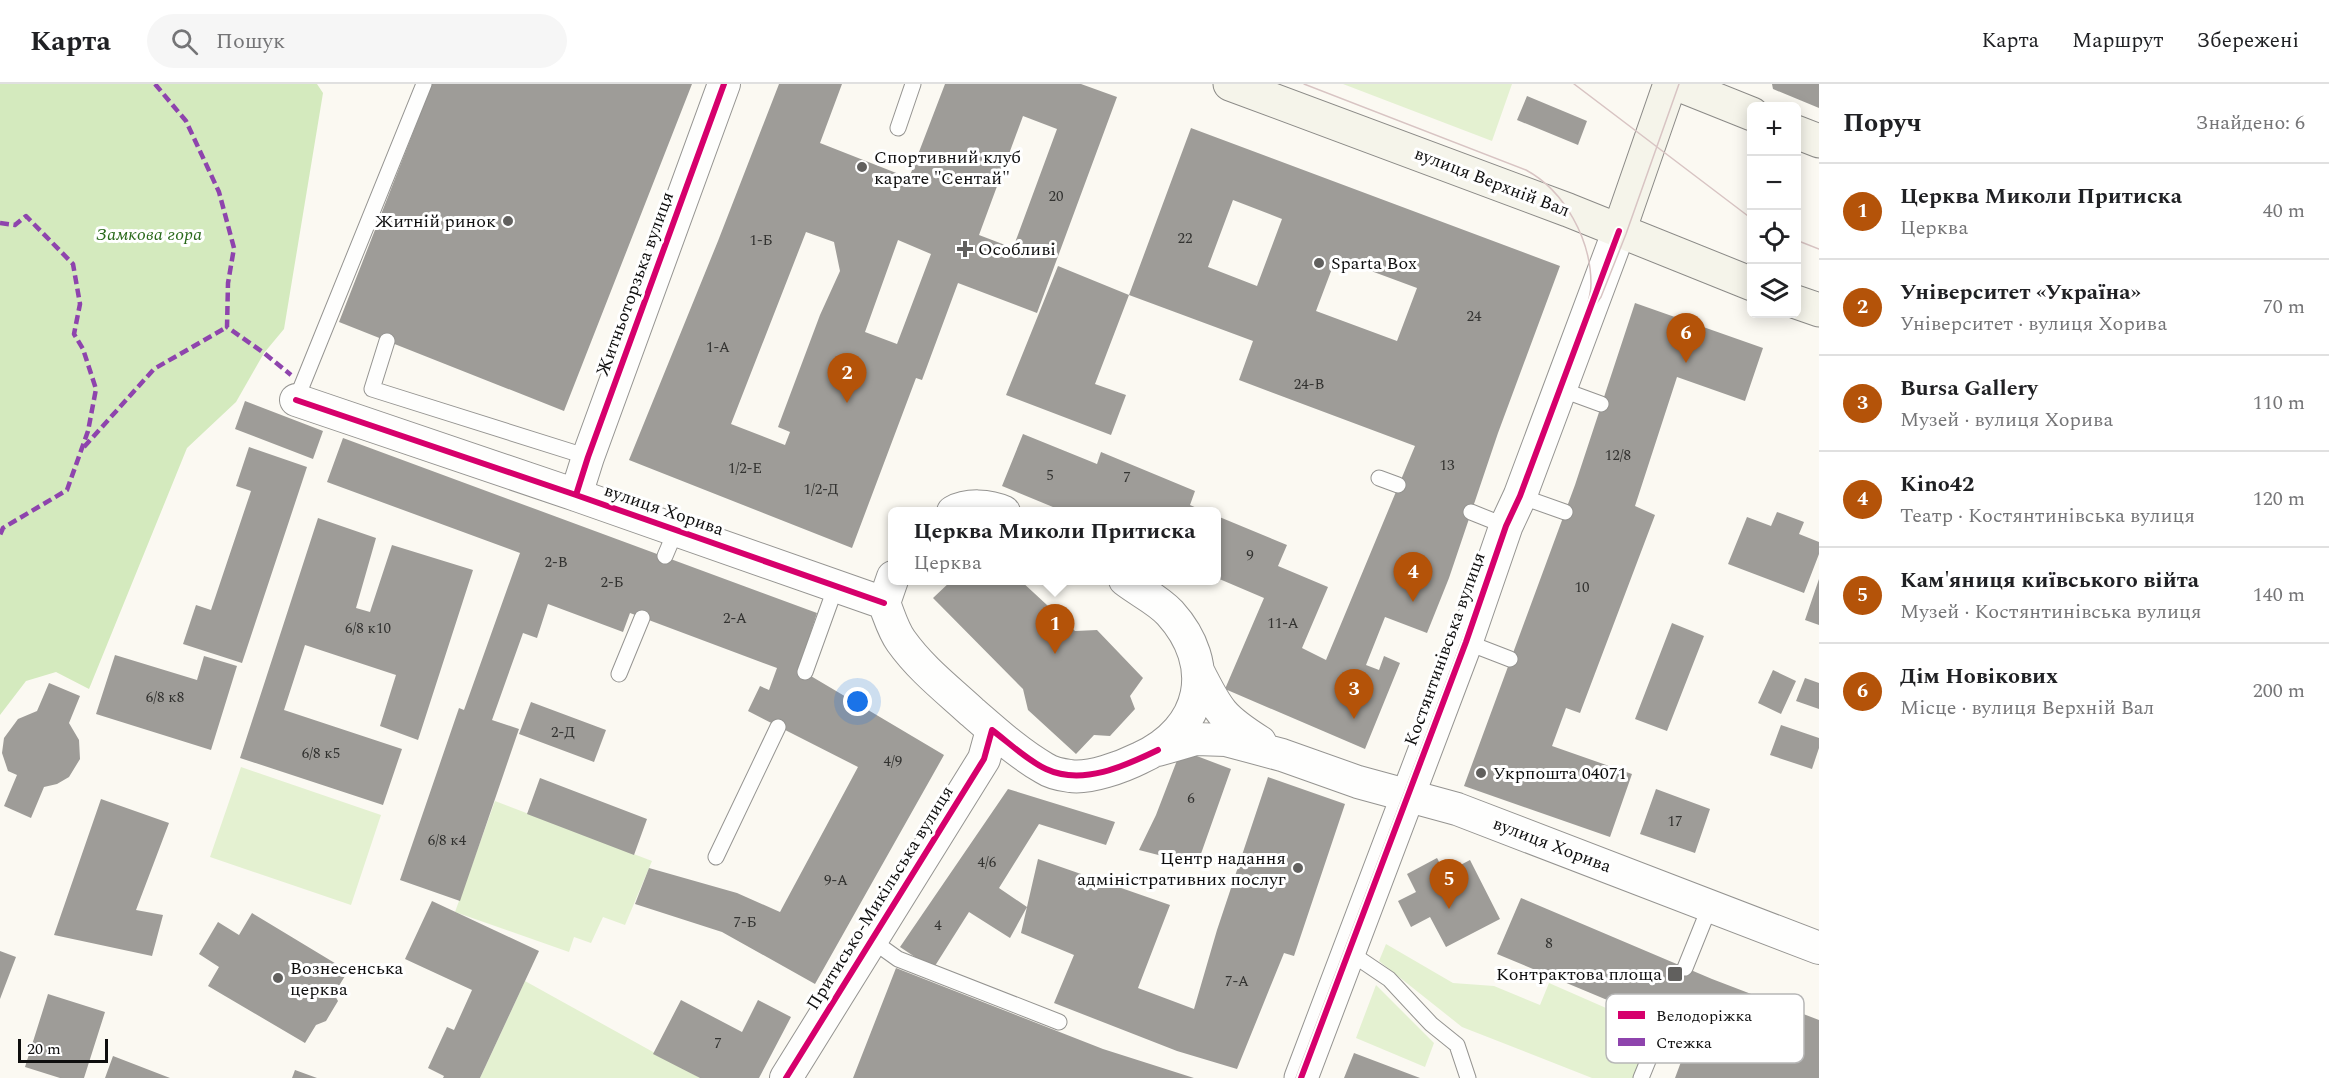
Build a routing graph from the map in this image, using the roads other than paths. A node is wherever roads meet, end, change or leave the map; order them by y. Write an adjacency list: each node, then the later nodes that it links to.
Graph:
1 (424, 84): 17 (lane)
2 (724, 84): 19 (street, Житньоторзька вулиця)
3 (913, 84): 8 (lane)
4 (1230, 84): 11 (main road, вулиця Верхній Вал)
5 (1670, 84): 11 (main road, Костянтинівська вулиця)
6 (1677, 84): 7 (main road)
7 (1747, 112)
8 (898, 128)
9 (1801, 134): 10 (main road)
10 (1819, 141)
11 (1619, 231): 12 (main road, вулиця Верхній Вал); 16 (street, Костянтинівська вулиця)
12 (1747, 282)
13 (1801, 303): 14 (main road)
14 (1819, 310)
15 (387, 341): 19 (lane)
16 (1560, 389): 18 (lane); 23 (street, Костянтинівська вулиця)
17 (296, 400): 22 (street, вулиця Хорива)
18 (1601, 404)
19 (588, 457): 22 (street, Житньоторзька вулиця)
20 (1379, 477): 21 (lane)
21 (1398, 485)
22 (576, 495): 28 (street, вулиця Хорива)
23 (1520, 496): 25 (lane); 26 (street, Костянтинівська вулиця)
24 (1471, 512): 26 (lane)
25 (1565, 512)
26 (1506, 526): 31 (street, Костянтинівська вулиця)
27 (1132, 585): 33 (street)
28 (836, 586): 29 (street, вулиця Хорива); 34 (lane)
29 (889, 590): 37 (street)
30 (642, 618): 35 (lane)
31 (1466, 642): 32 (lane); 40 (street, Костянтинівська вулиця)
32 (1510, 659)
33 (1197, 669): 38 (street); 39 (street, вулиця Хорива)
34 (805, 672)
35 (618, 674)
36 (778, 728): 41 (lane)
37 (992, 730): 38 (street); 43 (street, Притисько-Микільська вулиця)
38 (1158, 750): 39 (street, вулиця Хорива)
39 (1282, 755): 40 (street, вулиця Хорива)
40 (1407, 797): 42 (street, вулиця Хорива); 45 (street, Костянтинівська вулиця)
41 (717, 857)
42 (1710, 906): 44 (street, вулиця Хорива); 46 (lane)
43 (870, 943): 47 (lane); 49 (street, Притисько-Микільська вулиця)
44 (1819, 948)
45 (1349, 952): 50 (street, Костянтинівська вулиця); 51 (lane)
46 (1685, 968)
47 (1059, 1022)
48 (1647, 1063): 52 (lane)
49 (786, 1078)
50 (1301, 1078)
51 (1468, 1078)
52 (1641, 1078)

